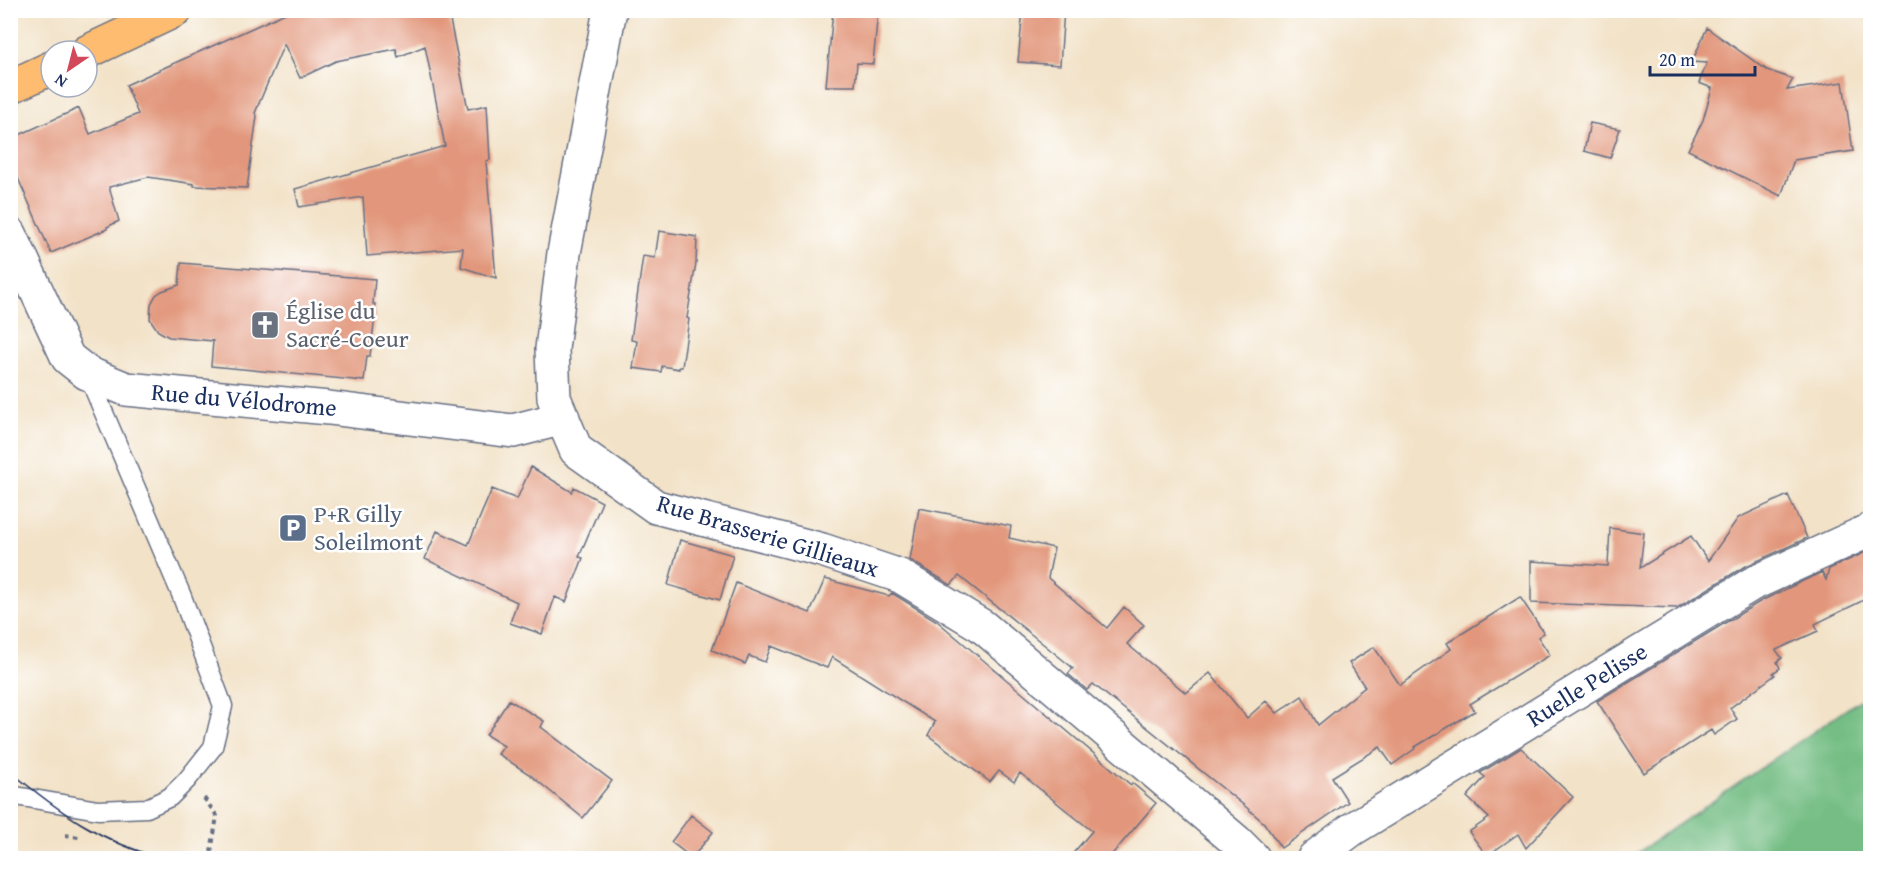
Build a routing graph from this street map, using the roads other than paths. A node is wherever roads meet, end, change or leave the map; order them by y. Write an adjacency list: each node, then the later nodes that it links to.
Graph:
1 (176, 10): 3 (main road)
2 (610, 10): 8 (street, Rue Brasserie Gillieaux)
3 (99, 46)
4 (39, 74): 5 (main road)
5 (10, 87)
6 (10, 234): 7 (street, Rue du Vélodrome)
7 (87, 373): 8 (street, Rue du Vélodrome); 10 (lane)
8 (563, 418): 11 (street, Rue Brasserie Gillieaux)
9 (1870, 530): 12 (street, Ruelle Pelisse)
10 (10, 795)
11 (1253, 858)
12 (1314, 858)

